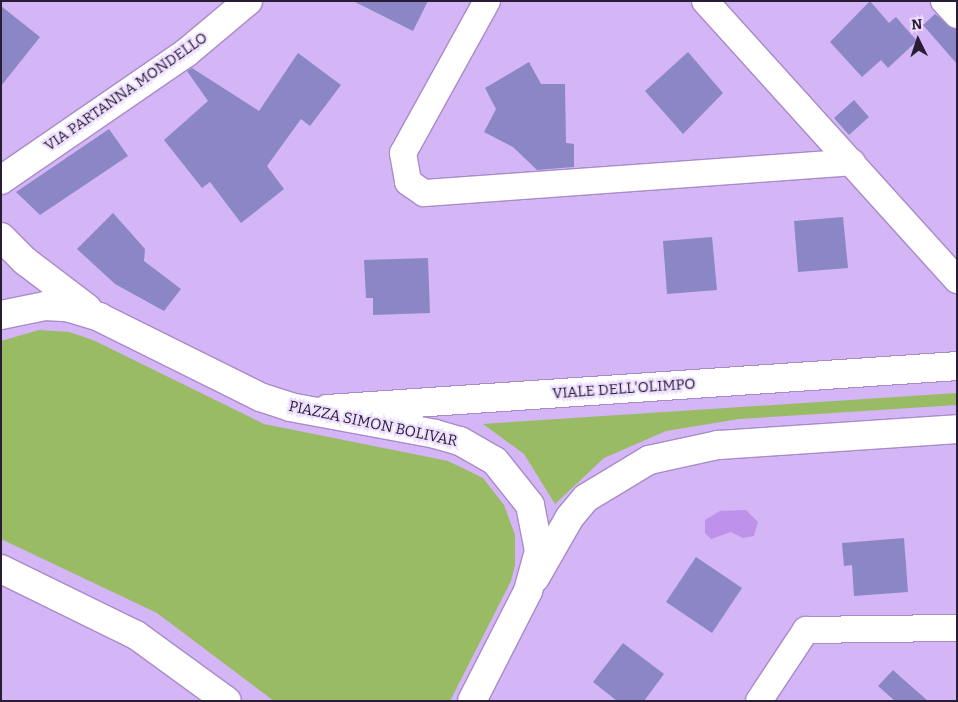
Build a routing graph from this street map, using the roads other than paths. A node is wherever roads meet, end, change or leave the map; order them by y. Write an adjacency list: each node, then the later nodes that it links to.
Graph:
1 (248, 1): 7 (main road, VIA PARTANNA MONDELLO)
2 (487, 1): 6 (street)
3 (705, 1): 6 (street)
4 (944, 1): 5 (street)
5 (957, 15)
6 (852, 162): 9 (street)
7 (1, 180)
8 (1, 237): 11 (main road)
9 (957, 280)
10 (1, 315): 11 (main road, PIAZZA SIMON BOLIVAR)
11 (99, 316): 13 (main road, PIAZZA SIMON BOLIVAR)
12 (957, 366): 13 (main road, VIALE DELL'OLIMPO)
13 (290, 408): 16 (main road, PIAZZA SIMON BOLIVAR)
14 (957, 429): 16 (main road)
15 (1, 569): 18 (main road)
16 (528, 591): 19 (main road, PIAZZA SIMON BOLIVAR)
17 (957, 628): 20 (street)
18 (227, 701)
19 (472, 701)
20 (759, 701)

